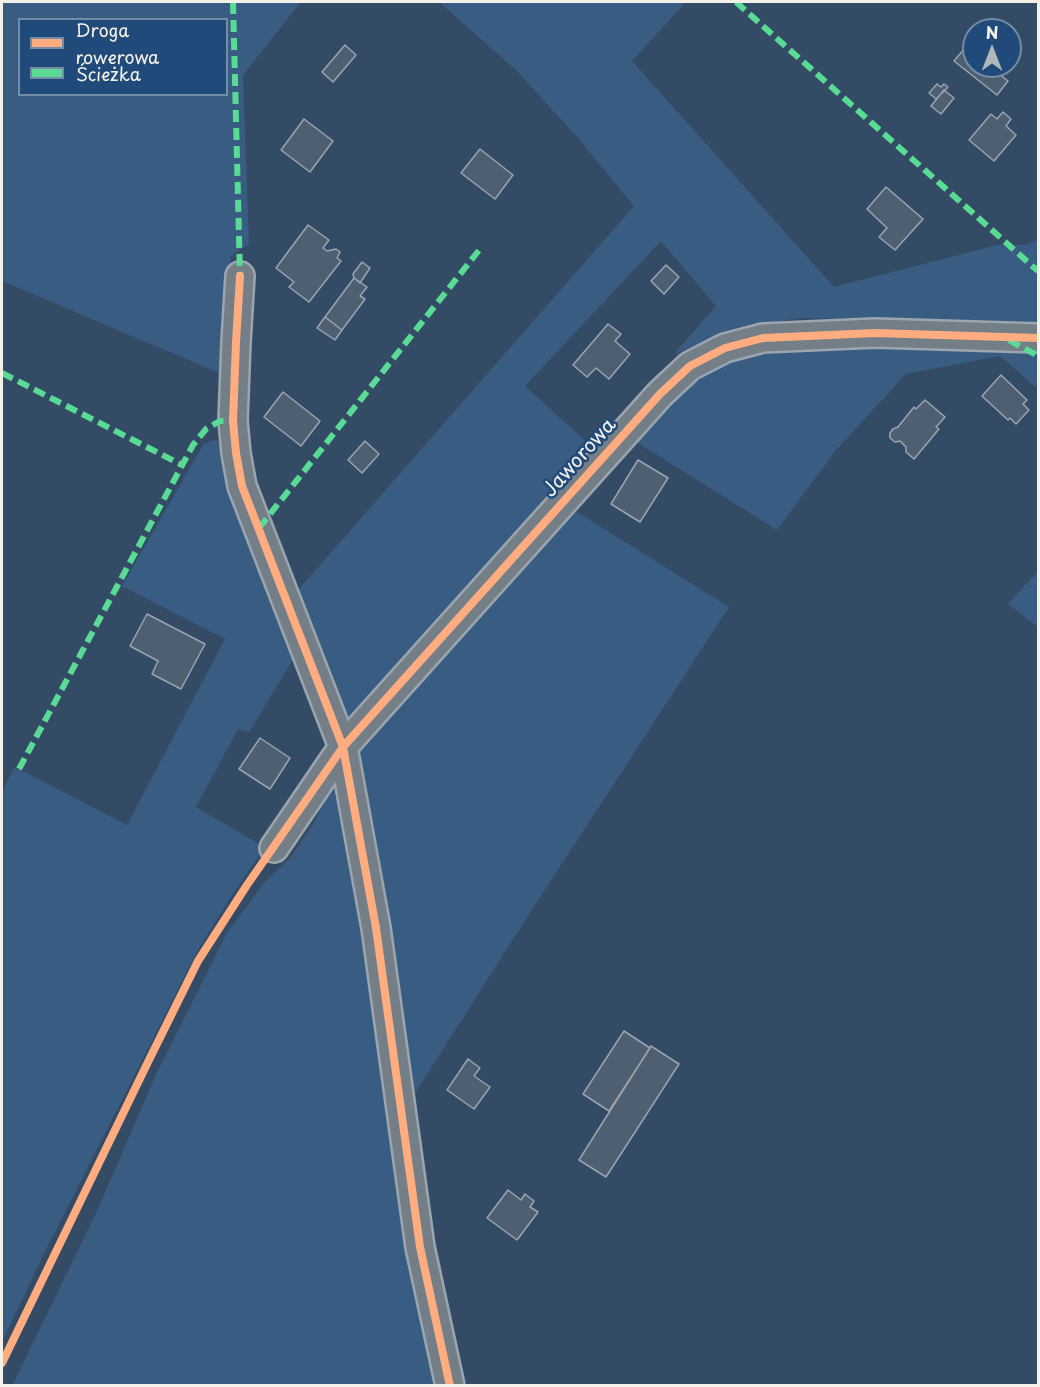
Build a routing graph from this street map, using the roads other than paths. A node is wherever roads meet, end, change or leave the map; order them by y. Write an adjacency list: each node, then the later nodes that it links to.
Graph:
1 (240, 276): 3 (street)
2 (1038, 338): 3 (street, Jaworowa)
3 (343, 747): 4 (street, Jaworowa); 5 (street)
4 (274, 848)
5 (450, 1386)

